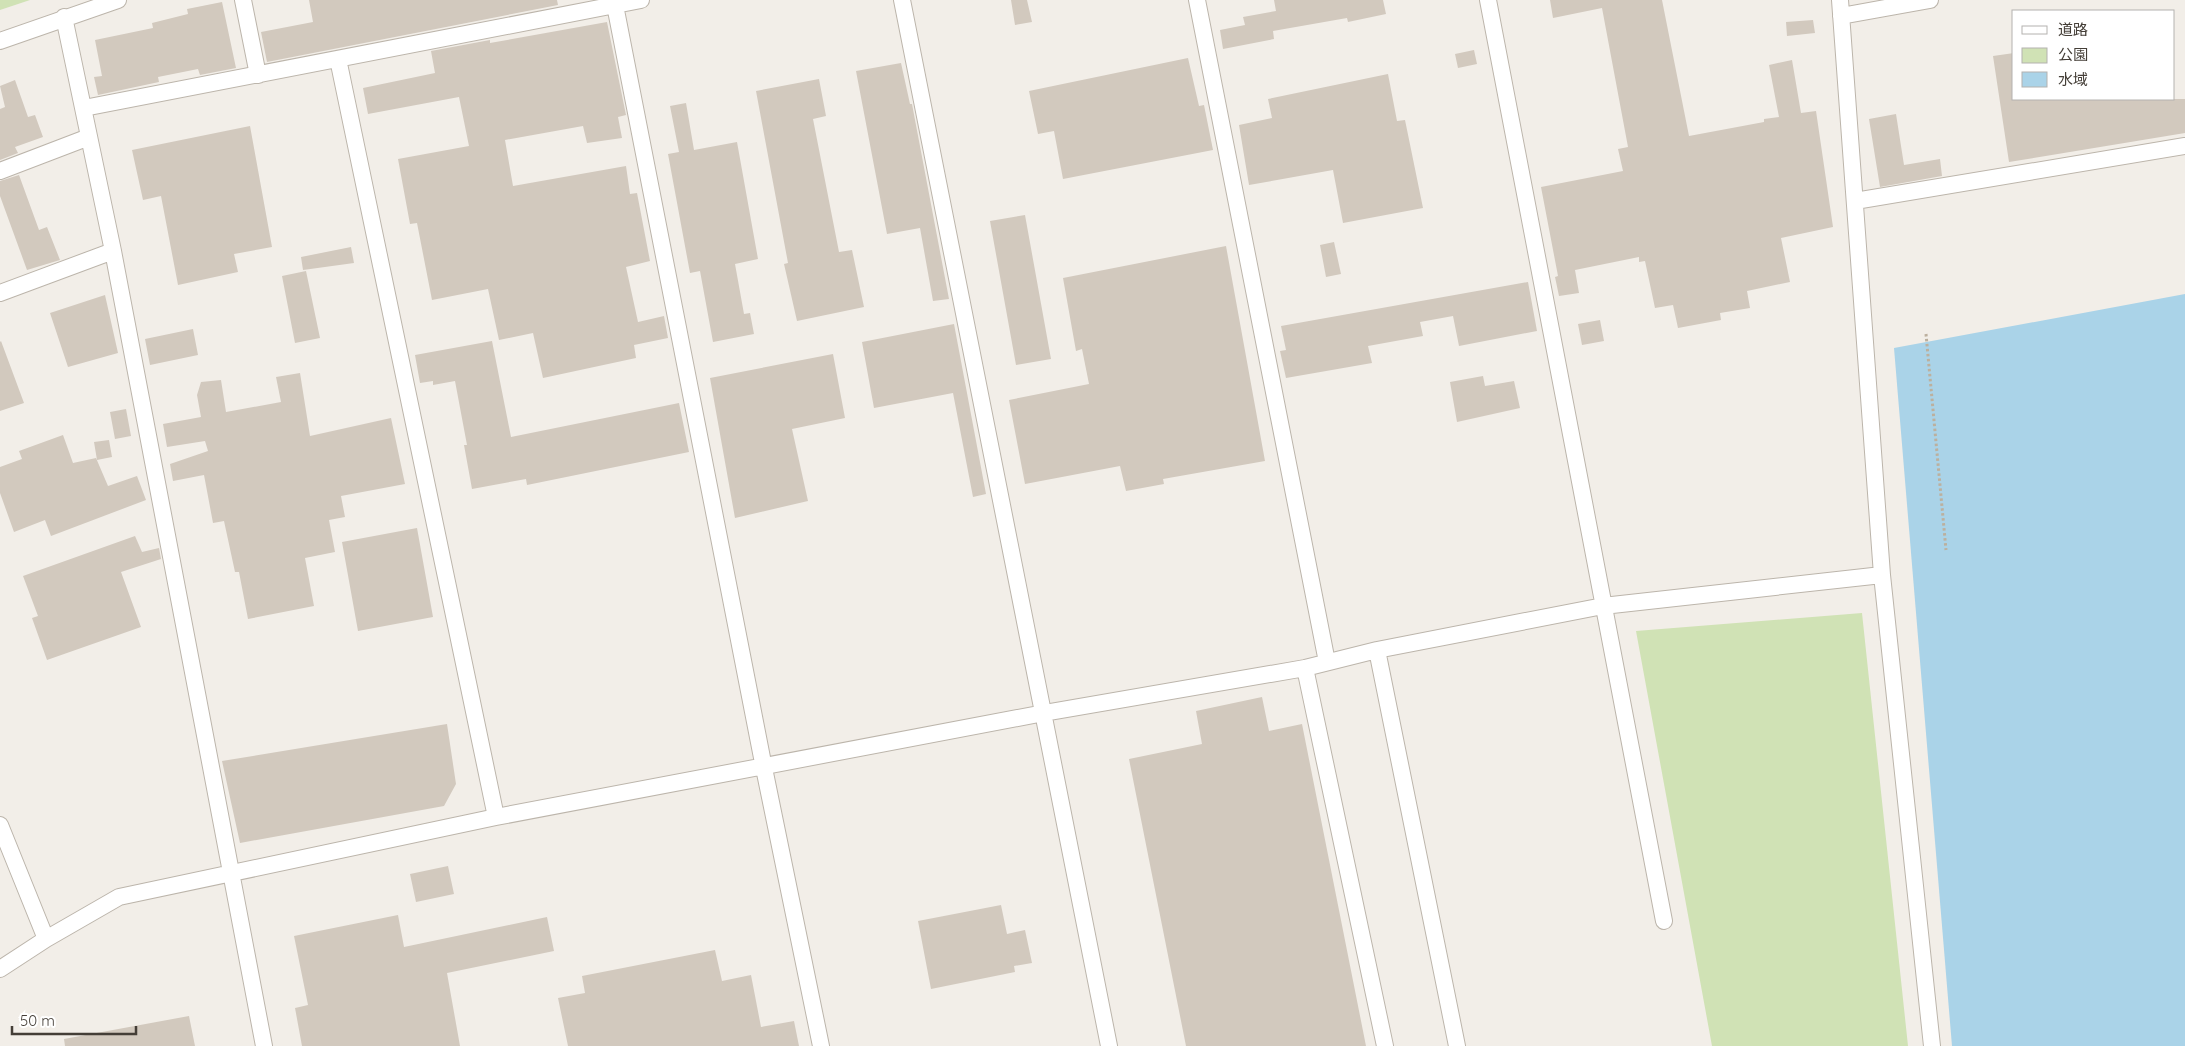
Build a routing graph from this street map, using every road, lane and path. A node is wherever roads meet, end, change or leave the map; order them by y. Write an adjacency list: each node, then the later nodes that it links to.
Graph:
1 (118, 0): 10 (street)
2 (243, 0): 13 (street)
3 (641, 0): 8 (street)
4 (902, 0): 28 (street)
5 (1197, 0): 26 (street)
6 (1488, 0): 24 (street)
7 (1930, 0): 9 (street)
8 (615, 2): 12 (street); 29 (street)
9 (1840, 8): 18 (street)
10 (64, 17): 11 (street); 14 (street)
11 (0, 41)
12 (338, 59): 13 (street); 30 (street)
13 (258, 74): 14 (street)
14 (84, 108): 15 (street)
15 (90, 137): 17 (street); 19 (street)
16 (2185, 146): 18 (street)
17 (0, 171)
18 (1855, 201): 23 (street)
19 (113, 251): 20 (street); 32 (street)
20 (0, 293)
21 (1926, 334): 22 (path)
22 (1946, 550)
23 (1882, 575): 24 (street); 41 (street)
24 (1602, 606): 25 (street); 33 (street)
25 (1377, 650): 26 (street); 40 (street)
26 (1327, 662): 27 (street)
27 (1305, 668): 28 (street); 39 (street)
28 (1044, 714): 29 (street); 38 (street)
29 (764, 768): 30 (street); 37 (street)
30 (496, 817): 32 (street)
31 (0, 825): 34 (street)
32 (232, 872): 34 (street); 36 (street)
33 (1664, 921)
34 (46, 938): 35 (street)
35 (0, 969)
36 (264, 1046)
37 (821, 1046)
38 (1108, 1046)
39 (1385, 1046)
40 (1457, 1046)
41 (1932, 1046)

